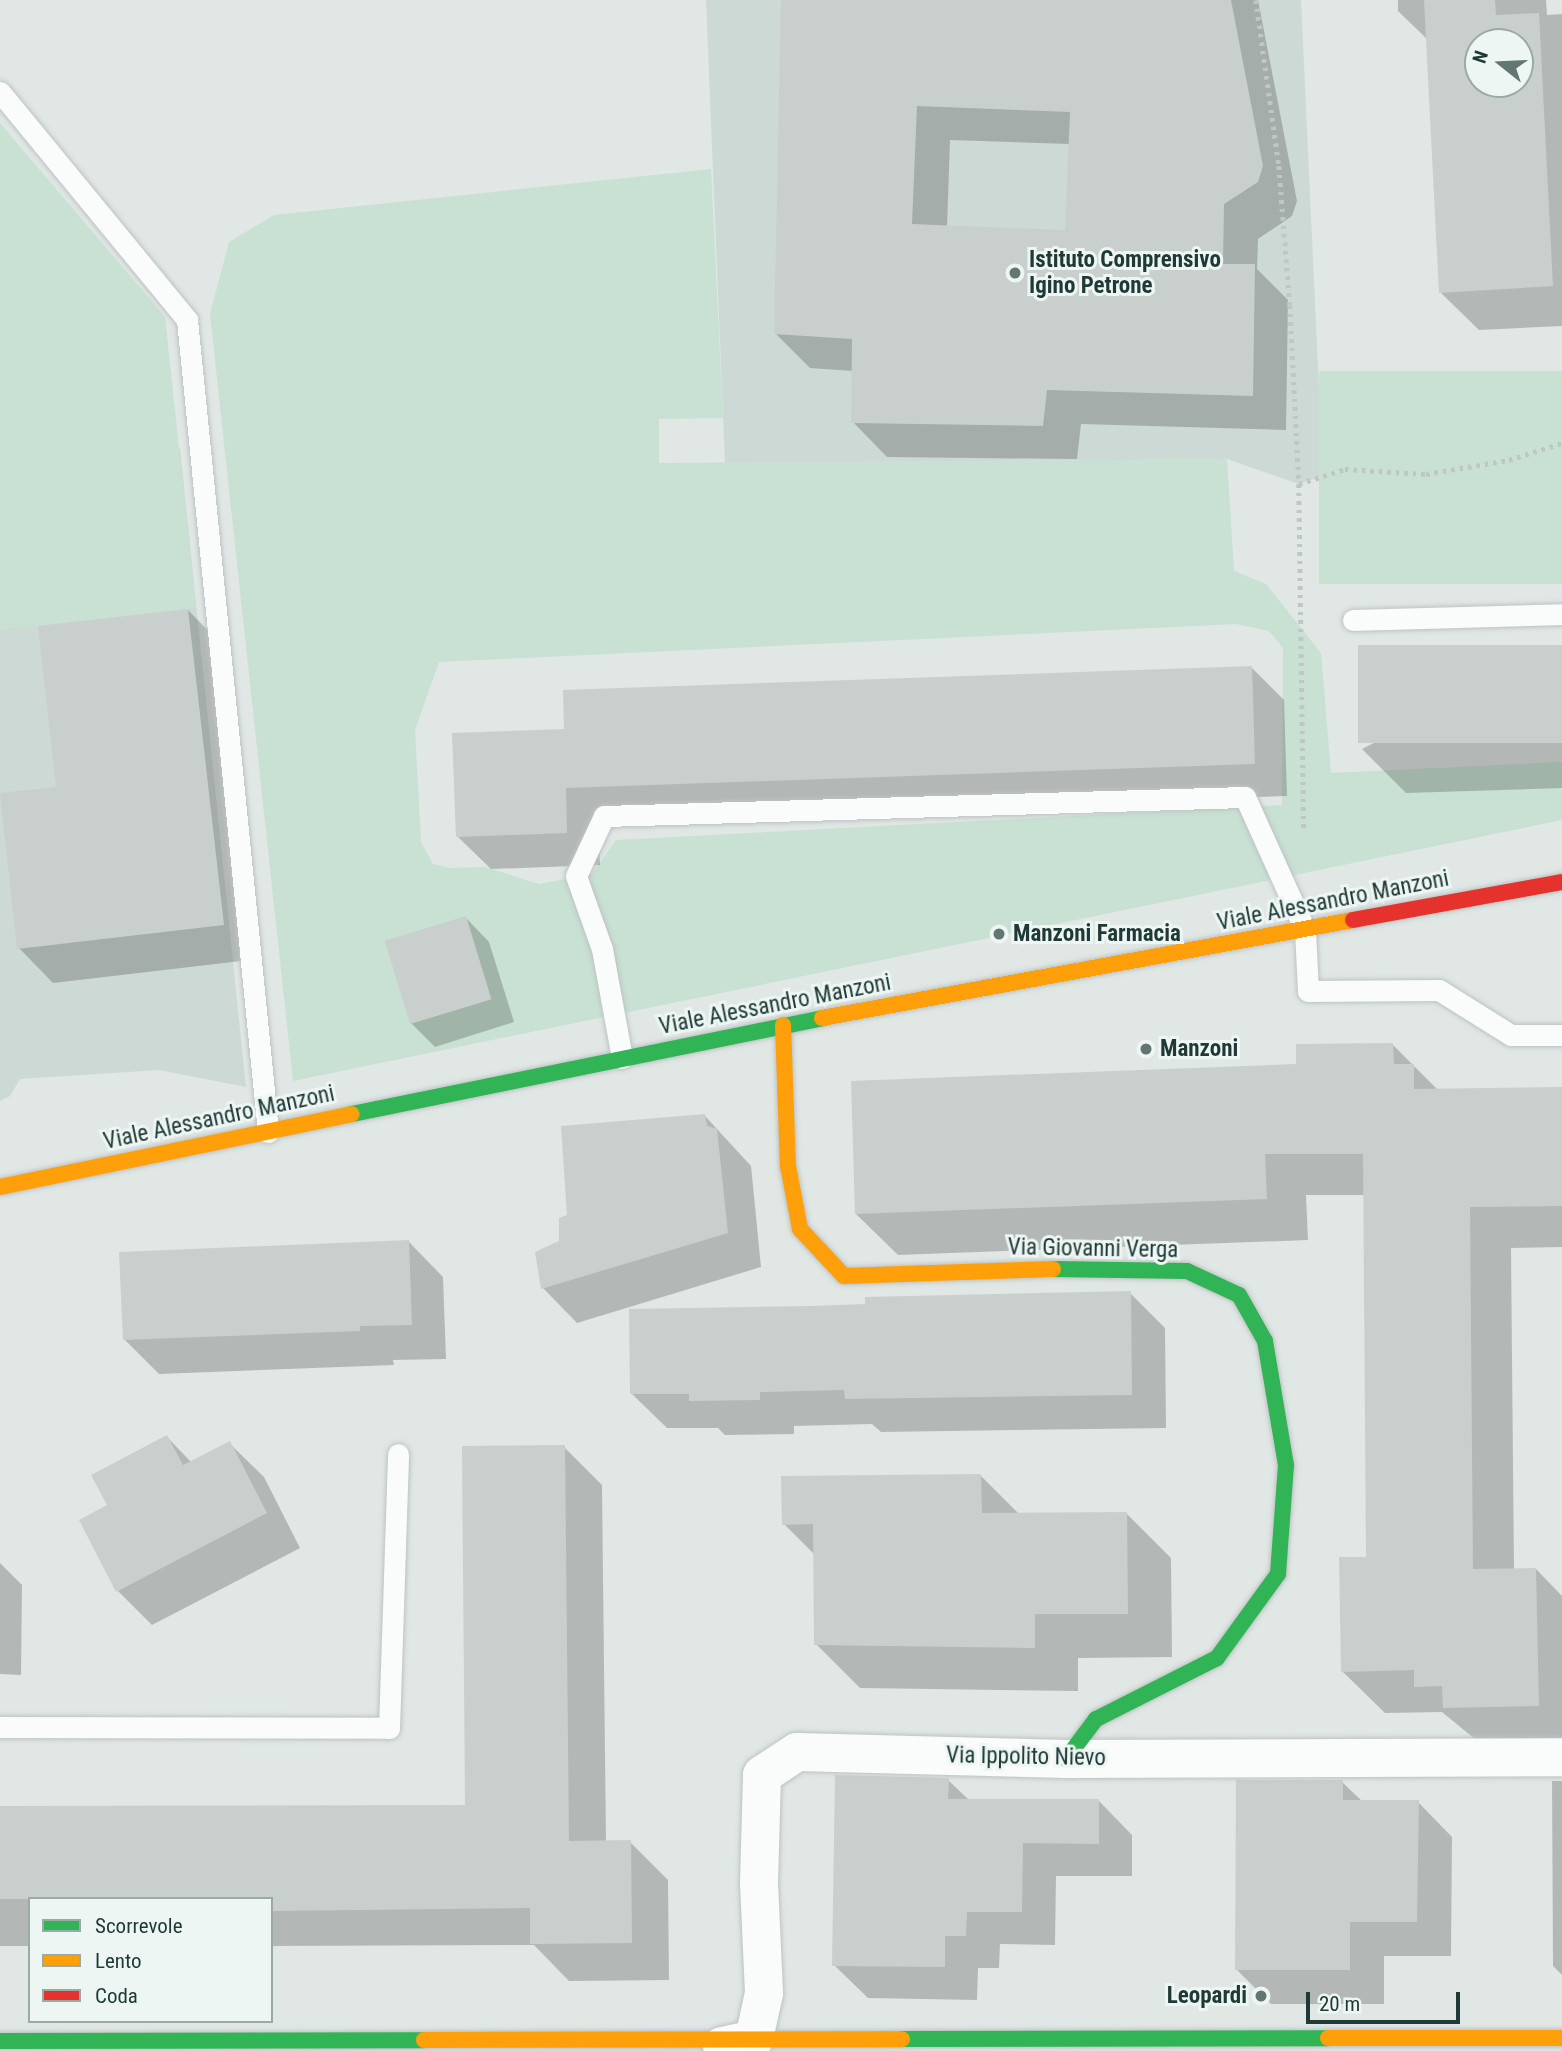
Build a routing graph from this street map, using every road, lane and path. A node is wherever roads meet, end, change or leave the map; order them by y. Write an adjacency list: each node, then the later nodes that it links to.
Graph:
1 (1256, 0): 4 (path)
2 (0, 92): 13 (lane)
3 (1562, 443): 4 (path)
4 (1299, 484): 7 (path)
5 (1562, 614): 6 (lane)
6 (1353, 620)
7 (1304, 833)
8 (1562, 882): 9 (street, Viale Alessandro Manzoni)
9 (1305, 930): 10 (street, Viale Alessandro Manzoni); 11 (lane); 12 (lane)
10 (783, 1025): 12 (street, Viale Alessandro Manzoni); 20 (street, Via Giovanni Verga)
11 (1562, 1035)
12 (622, 1058): 13 (street, Viale Alessandro Manzoni)
13 (268, 1132): 15 (street, Viale Alessandro Manzoni)
14 (12, 1165): 15 (street)
15 (43, 1177): 16 (street, Viale Alessandro Manzoni)
16 (0, 1187)
17 (398, 1454): 18 (lane)
18 (0, 1727)
19 (1562, 1757): 20 (street, Via Ippolito Nievo)
20 (1066, 1759): 22 (street, Via Ippolito Nievo)
21 (1562, 2038): 22 (street)
22 (754, 2039): 23 (street); 24 (street)
23 (0, 2041)
24 (696, 2051)

